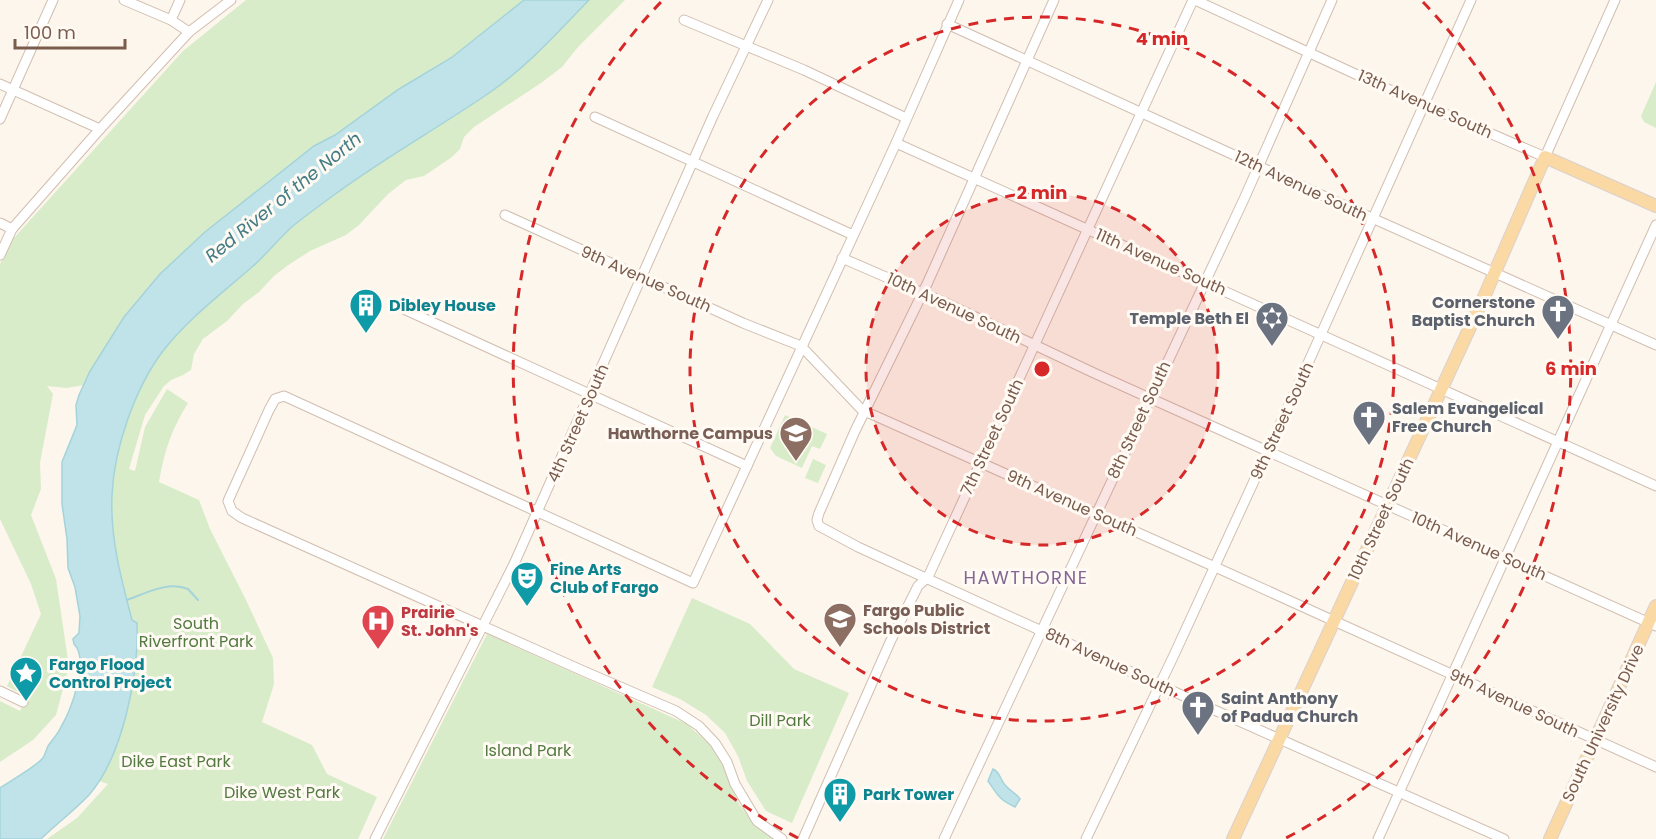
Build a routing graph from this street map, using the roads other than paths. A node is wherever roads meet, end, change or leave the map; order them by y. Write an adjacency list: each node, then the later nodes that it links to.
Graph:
1 (53, 0): 20 (street)
2 (124, 0): 12 (street)
3 (180, 0): 12 (street)
4 (231, 0): 15 (street)
5 (768, 0): 16 (street, 4th Street South)
6 (958, 0): 14 (street)
7 (1054, 0): 18 (street)
8 (1194, 0): 17 (street, 13th Avenue South); 22 (street, 7th Street South)
9 (1332, 0): 17 (street, 8th Street South)
10 (1471, 0): 21 (street, 9th Street South)
11 (1616, 0): 28 (street, 10th Street South)
12 (171, 20): 15 (street)
13 (684, 20): 16 (street)
14 (947, 24): 18 (street, 12th Avenue South); 24 (street)
15 (189, 32): 26 (street)
16 (747, 46): 24 (street); 29 (street, 4th Street South)
17 (1309, 52): 21 (street, 13th Avenue South); 30 (street, 8th Street South)
18 (1026, 60): 22 (street, 12th Avenue South); 31 (street)
19 (0, 84): 20 (street)
20 (13, 89): 25 (street); 26 (street)
21 (1424, 105): 28 (street, 13th Avenue South); 34 (street, 9th Street South)
22 (1141, 112): 30 (street, 12th Avenue South); 38 (street, 7th Street South)
23 (595, 117): 29 (street)
24 (906, 118): 27 (street)
25 (0, 119)
26 (100, 129): 37 (street)
27 (896, 143): 31 (street, 11th Avenue South); 39 (street)
28 (1545, 158): 32 (main road, 13th Avenue South); 42 (main road, 10th Street South)
29 (694, 162): 39 (street); 43 (street, 4th Street South)
30 (1258, 166): 34 (street, 12th Avenue South); 44 (street, 8th Street South)
31 (974, 178): 38 (street, 11th Avenue South); 45 (street)
32 (1656, 206)
33 (505, 215): 43 (street, 9th Avenue South)
34 (1372, 218): 42 (street, 12th Avenue South); 48 (street, 9th Street South)
35 (0, 224): 37 (street)
36 (1656, 225): 47 (street)
37 (12, 229): 40 (street)
38 (1088, 230): 44 (street, 11th Avenue South); 49 (street, 7th Street South)
39 (853, 235): 41 (street)
40 (0, 255)
41 (842, 258): 45 (street, 10th Avenue South); 51 (street)
42 (1495, 273): 47 (street, 12th Avenue South); 52 (main road, 10th Street South)
43 (643, 277): 51 (street, 9th Avenue South); 53 (street, 4th Street South)
44 (1205, 281): 48 (street, 11th Avenue South); 54 (street, 8th Street South)
45 (923, 293): 49 (street, 10th Avenue South); 55 (street)
46 (397, 306): 53 (street)
47 (1611, 325): 50 (street, 12th Avenue South); 56 (street)
48 (1321, 334): 52 (street, 11th Avenue South); 57 (street, 9th Street South)
49 (1034, 345): 54 (street, 10th Avenue South); 58 (street, 7th Street South)
50 (1656, 345)
51 (801, 346): 55 (street, 9th Avenue South); 59 (street)
52 (1441, 388): 56 (street, 11th Avenue South); 61 (main road, 10th Street South)
53 (591, 394): 59 (street); 62 (street, 4th Street South)
54 (1149, 398): 57 (street, 10th Avenue South); 63 (street, 8th Street South)
55 (865, 411): 58 (street, 9th Avenue South); 66 (street, 8th Avenue South)
56 (1558, 442): 60 (street, 11th Avenue South); 64 (street)
57 (1268, 451): 61 (street, 10th Avenue South); 65 (street, 9th Street South)
58 (980, 462): 63 (street, 9th Avenue South); 66 (street, 7th Street South)
59 (747, 466): 62 (street)
60 (1656, 486)
61 (1388, 504): 64 (street, 10th Avenue South); 68 (main road, 10th Street South)
62 (538, 510): 70 (street, 4th Street South); 70 (street)
63 (1095, 513): 65 (street, 9th Avenue South); 71 (street, 8th Street South)
64 (1504, 557): 69 (street, 10th Avenue South); 72 (street)
65 (1215, 566): 68 (street, 9th Avenue South); 73 (street, 9th Street South)
66 (928, 577): 71 (street, 8th Avenue South); 82 (street, 7th Street South)
67 (1656, 606): 69 (main road, South University Drive)
68 (1334, 620): 72 (street, 9th Avenue South); 76 (main road, 10th Street South)
69 (1652, 624): 77 (main road, South University Drive)
70 (483, 626): 80 (street, 4th Street South); 81 (street)
71 (1041, 630): 73 (street, 8th Avenue South); 83 (street, 8th Street South)
72 (1452, 675): 77 (street, 9th Avenue South); 79 (street)
73 (1160, 685): 76 (street, 8th Avenue South); 84 (street, 9th Street South)
74 (0, 691): 75 (street)
75 (23, 702)
76 (1279, 738): 79 (street, 8th Avenue South); 85 (main road, 10th Street South)
77 (1595, 740): 78 (street, 9th Avenue South); 88 (main road, South University Drive)
78 (1656, 767)
79 (1398, 792): 86 (street); 87 (street, 8th Avenue South)
80 (375, 839)
81 (782, 839)
82 (803, 839)
83 (944, 839)
84 (1086, 839)
85 (1233, 839)
86 (1378, 839)
87 (1504, 839)
88 (1550, 839)

